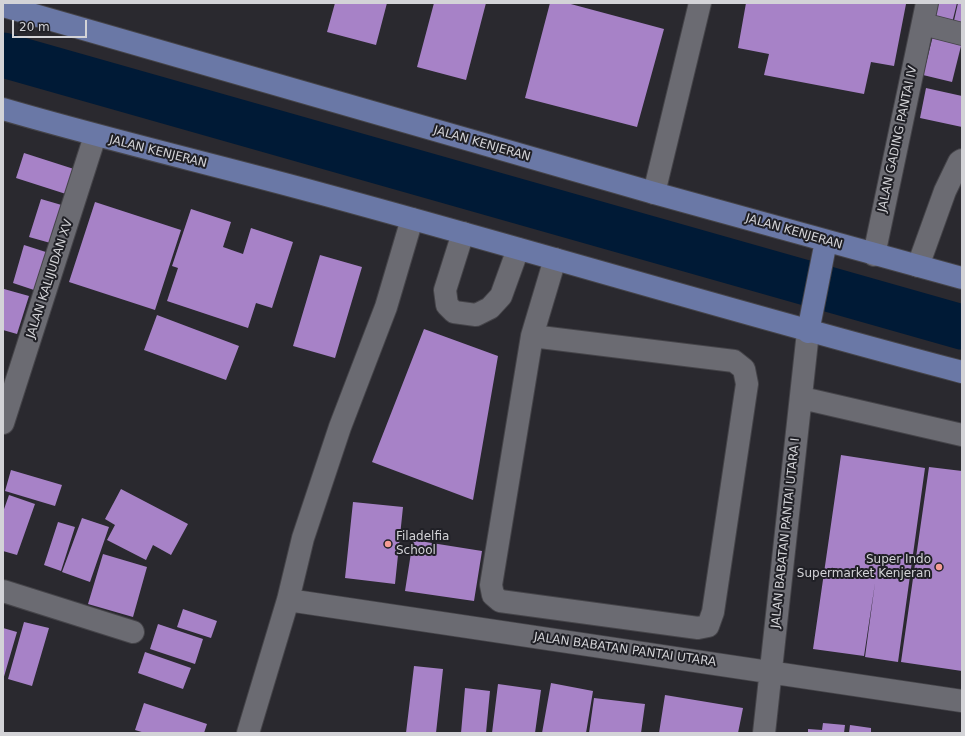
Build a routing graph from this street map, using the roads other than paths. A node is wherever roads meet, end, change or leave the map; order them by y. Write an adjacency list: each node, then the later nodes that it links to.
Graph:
1 (700, 3): 9 (street)
2 (928, 3): 4 (street, JALAN GADING PANTAI IV)
3 (3, 6): 9 (main road, JALAN KENJERAN)
4 (923, 24): 5 (street); 14 (street, JALAN GADING PANTAI IV)
5 (962, 34)
6 (3, 109): 7 (main road, JALAN KENJERAN)
7 (95, 136): 10 (main road, JALAN KENJERAN); 22 (street, JALAN KALIJUDAN XV)
8 (962, 160): 16 (street)
9 (654, 193): 12 (main road, JALAN KENJERAN)
10 (412, 219): 11 (main road, JALAN KENJERAN); 25 (street)
11 (463, 233): 13 (main road, JALAN KENJERAN); 13 (street)
12 (825, 244): 14 (main road, JALAN KENJERAN); 18 (main road)
13 (518, 248): 15 (main road, JALAN KENJERAN)
14 (874, 255): 16 (main road, JALAN KENJERAN)
15 (555, 259): 18 (main road, JALAN KENJERAN); 19 (street)
16 (918, 266): 17 (main road, JALAN KENJERAN)
17 (962, 278)
18 (809, 329): 20 (main road, JALAN KENJERAN); 21 (street, JALAN BABATAN PANTAI UTARA I)
19 (532, 336): 19 (street)
20 (962, 372)
21 (802, 398): 23 (street); 27 (street, JALAN BABATAN PANTAI UTARA I)
22 (3, 423)
23 (962, 435)
24 (3, 591): 26 (street)
25 (288, 600): 27 (street, JALAN BABATAN PANTAI UTARA); 29 (street)
26 (133, 632)
27 (771, 672): 28 (street, JALAN BABATAN PANTAI UTARA); 30 (street, JALAN BABATAN PANTAI UTARA I)
28 (962, 701)
29 (248, 733)
30 (764, 733)

